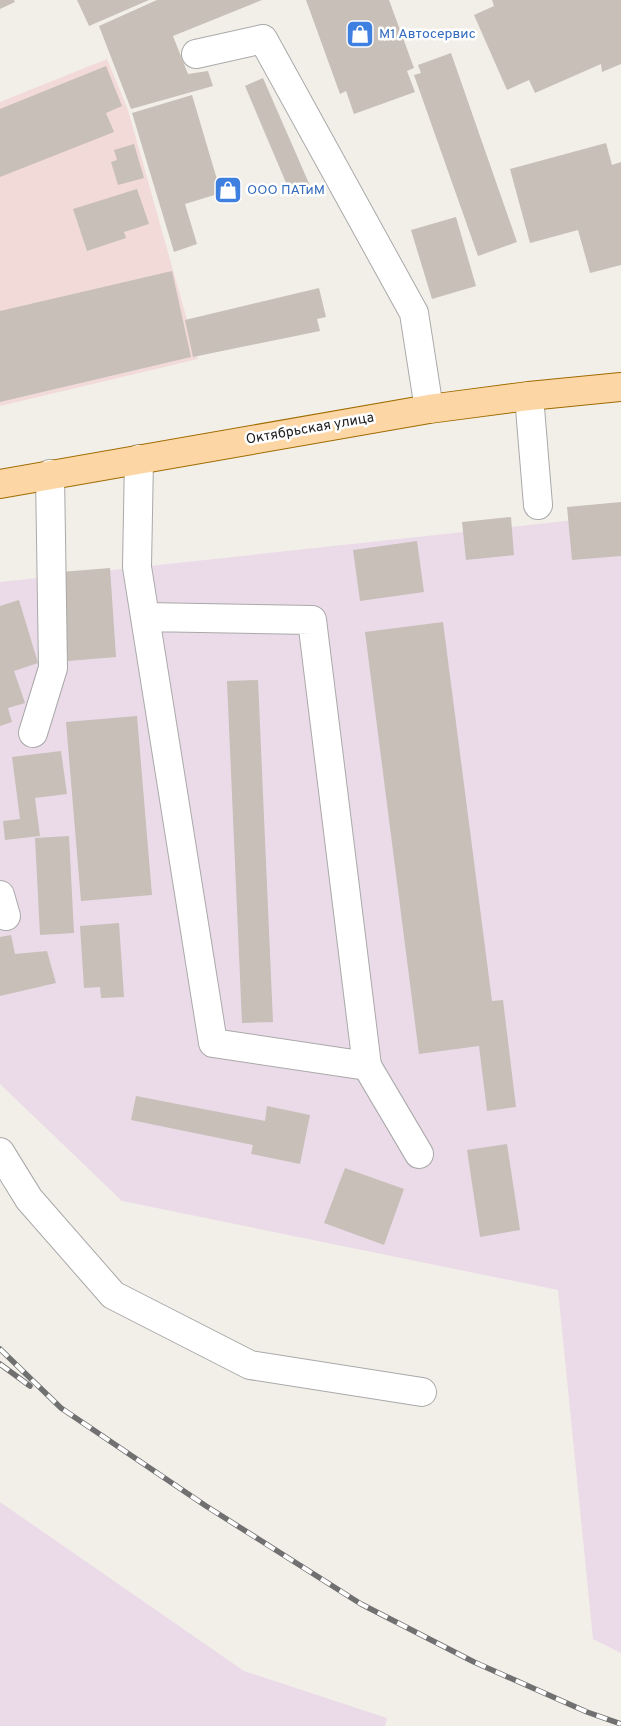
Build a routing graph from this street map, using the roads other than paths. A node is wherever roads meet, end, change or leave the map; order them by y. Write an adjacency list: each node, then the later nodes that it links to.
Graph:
1 (196, 54): 4 (lane)
2 (621, 387): 3 (main road, Октябрьская улица)
3 (529, 396): 4 (main road, Октябрьская улица); 8 (lane)
4 (429, 409): 5 (main road, Октябрьская улица)
5 (139, 459): 6 (main road, Октябрьская улица); 9 (lane)
6 (50, 474): 7 (main road, Октябрьская улица); 10 (lane)
7 (4, 482)
8 (538, 505)
9 (145, 617): 11 (lane); 11 (lane)
10 (33, 733)
11 (367, 1066): 13 (lane)
12 (0, 1152): 14 (lane)
13 (419, 1154)
14 (422, 1392)

